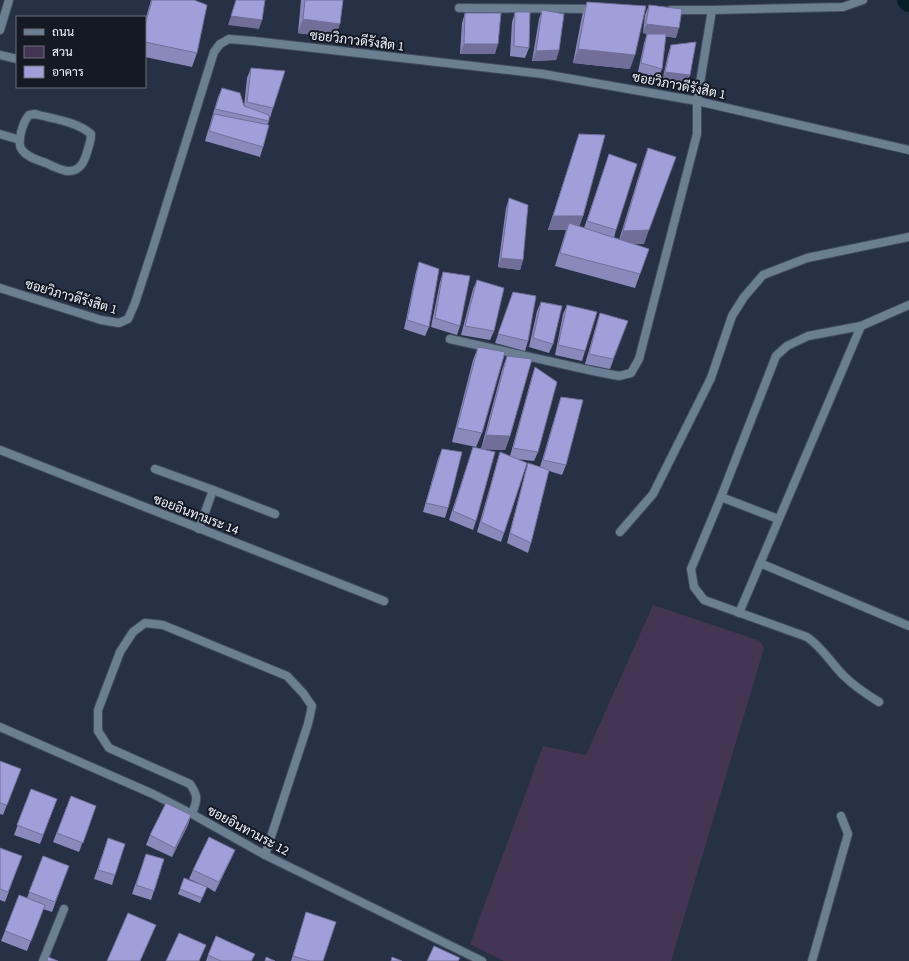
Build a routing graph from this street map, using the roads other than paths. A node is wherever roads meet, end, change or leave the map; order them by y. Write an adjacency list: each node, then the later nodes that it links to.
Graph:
1 (9, 0): 7 (street)
2 (863, 0): 6 (street)
3 (458, 8): 4 (street)
4 (600, 10)
5 (664, 10): 6 (street)
6 (712, 10): 10 (street)
7 (0, 30)
8 (0, 55): 9 (street)
9 (16, 59)
10 (697, 101): 13 (street, ซอยวิภาวดีรังสิต 1); 15 (street, ซอยวิภาวดีรังสิต 1); 18 (street)
11 (0, 134): 12 (street)
12 (20, 140): 12 (street)
13 (909, 150)
14 (909, 237): 26 (street)
15 (0, 288)
16 (909, 305): 17 (street)
17 (861, 326): 22 (street); 24 (street)
18 (450, 339)
19 (0, 450): 25 (street, ซอยอินทามระ 14)
20 (155, 469): 21 (street)
21 (213, 490): 23 (street); 25 (street)
22 (721, 497): 24 (street); 29 (street)
23 (275, 514)
24 (778, 519): 27 (street)
25 (199, 529): 28 (street, ซอยอินทามระ 14)
26 (620, 532)
27 (760, 563): 29 (street); 30 (street)
28 (384, 601)
29 (739, 613): 31 (street)
30 (909, 626)
31 (879, 702)
32 (0, 727): 33 (street, ซอยอินทามระ 12)
33 (192, 814): 35 (street, ซอยอินทามระ 12); 35 (street)
34 (841, 816): 39 (street)
35 (265, 855): 38 (street, ซอยอินทามระ 12)
36 (64, 909): 37 (street)
37 (43, 961)
38 (482, 961)
39 (812, 961)

